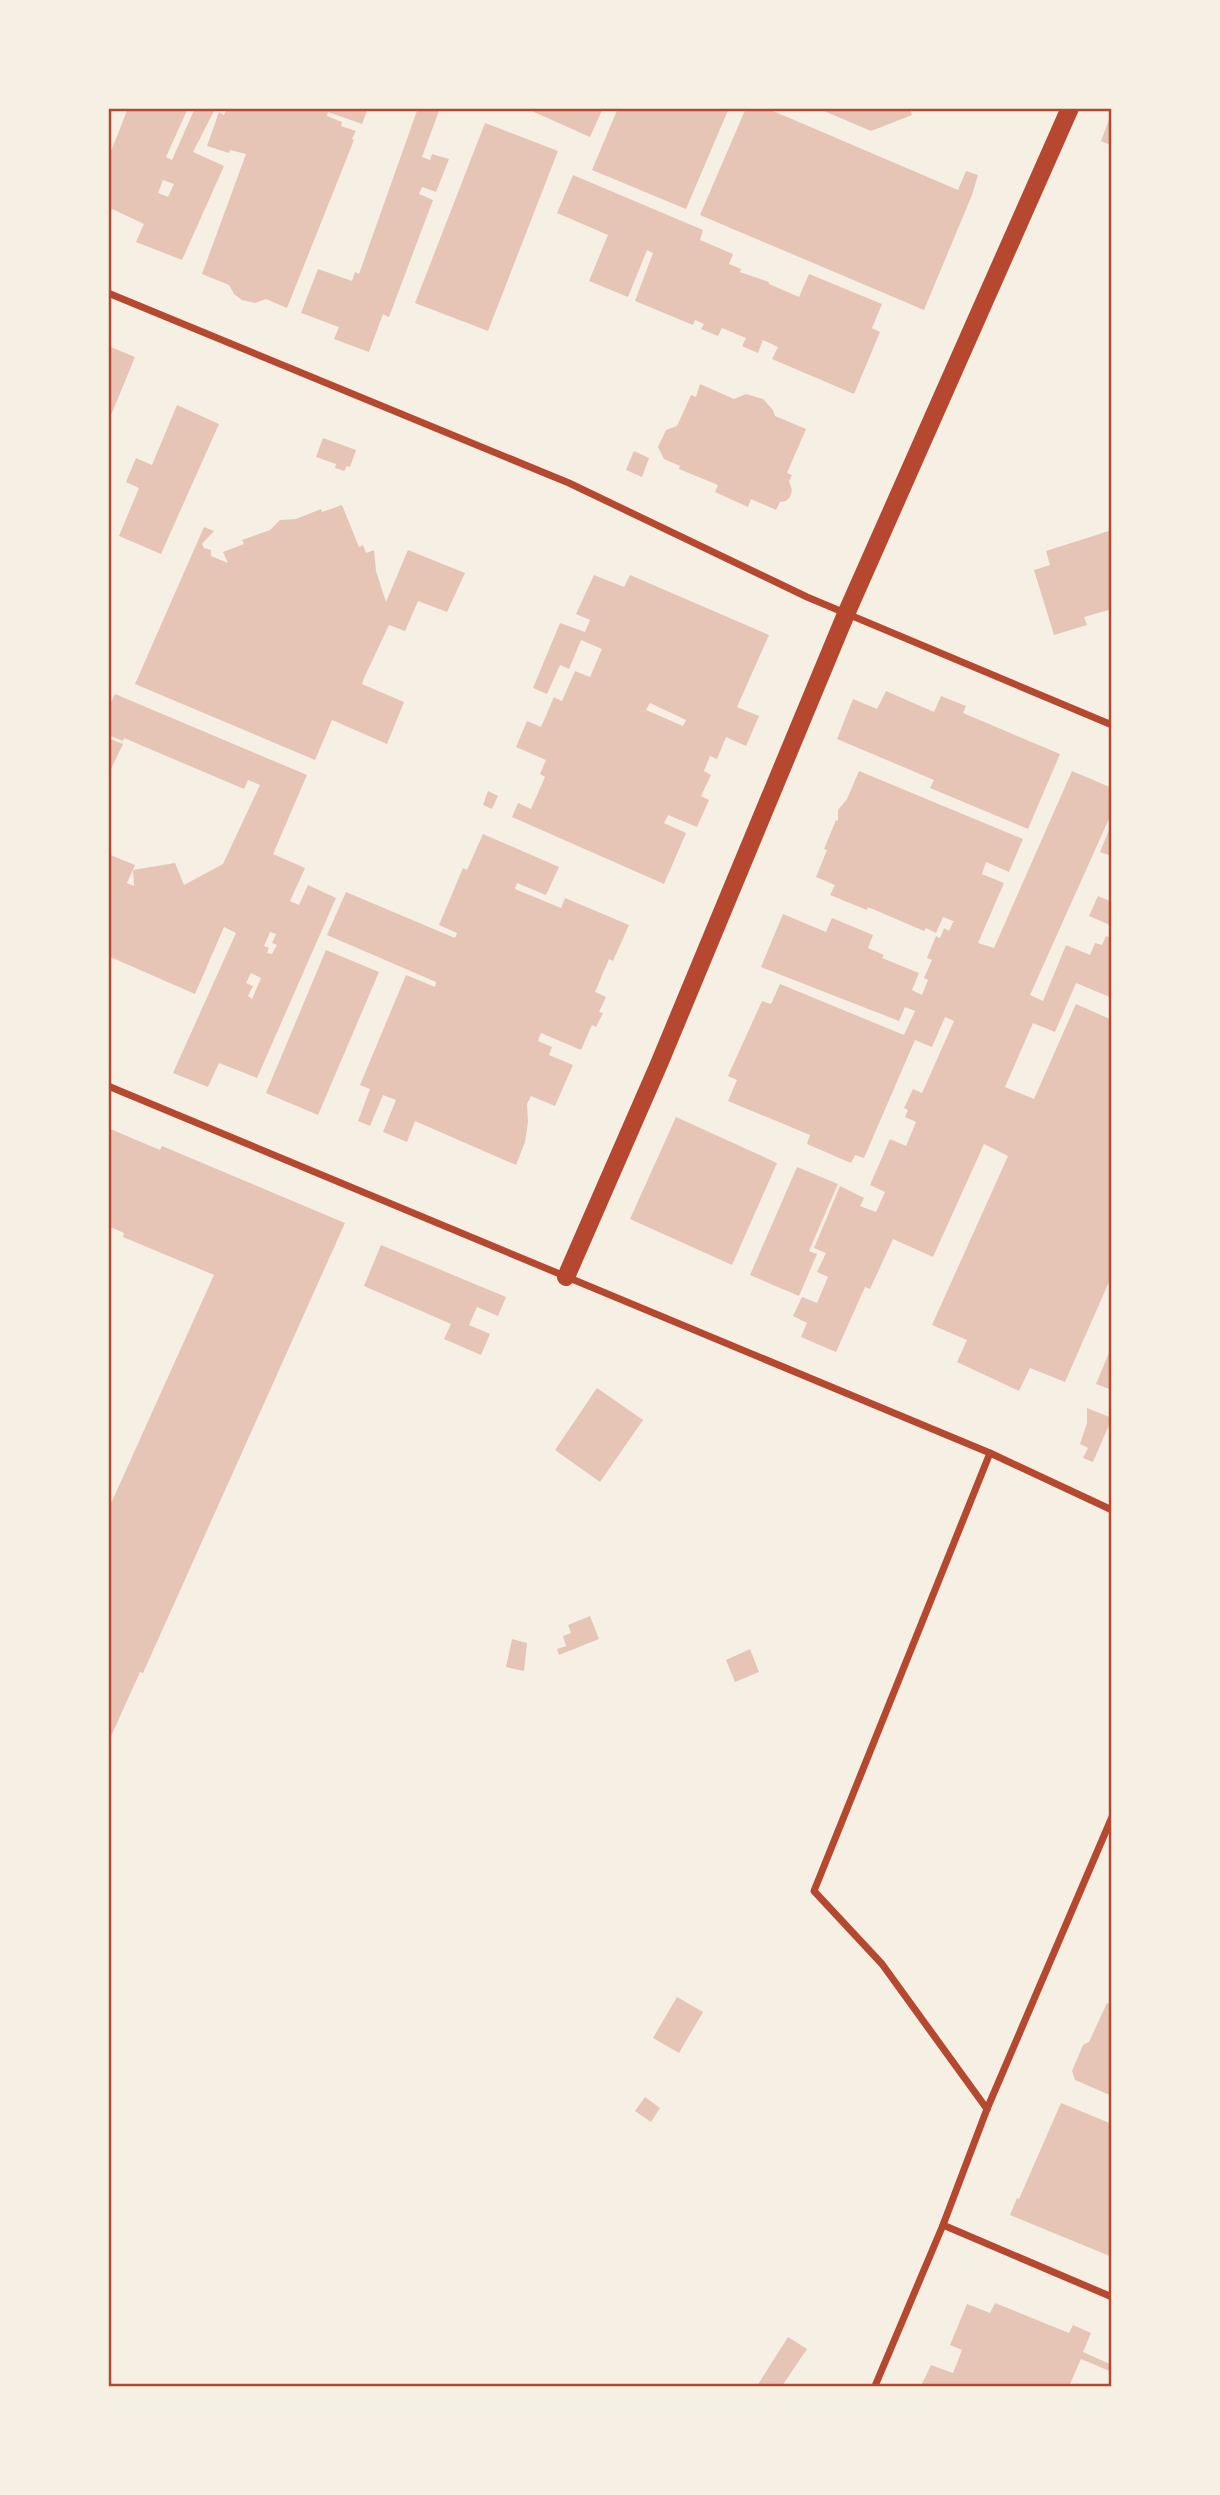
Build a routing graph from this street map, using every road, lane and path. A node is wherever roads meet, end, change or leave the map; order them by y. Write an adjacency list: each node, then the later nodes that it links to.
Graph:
1 (1070, 108): 3 (main road)
2 (108, 293): 3 (street)
3 (846, 614): 4 (street); 6 (main road)
4 (1111, 725)
5 (108, 1086): 6 (street)
6 (566, 1277): 7 (street)
7 (990, 1453): 8 (street); 10 (street)
8 (1111, 1510)
9 (1111, 1817): 10 (street)
10 (987, 2109): 11 (street)
11 (943, 2225): 12 (street); 13 (street)
12 (1111, 2297)
13 (875, 2386)

